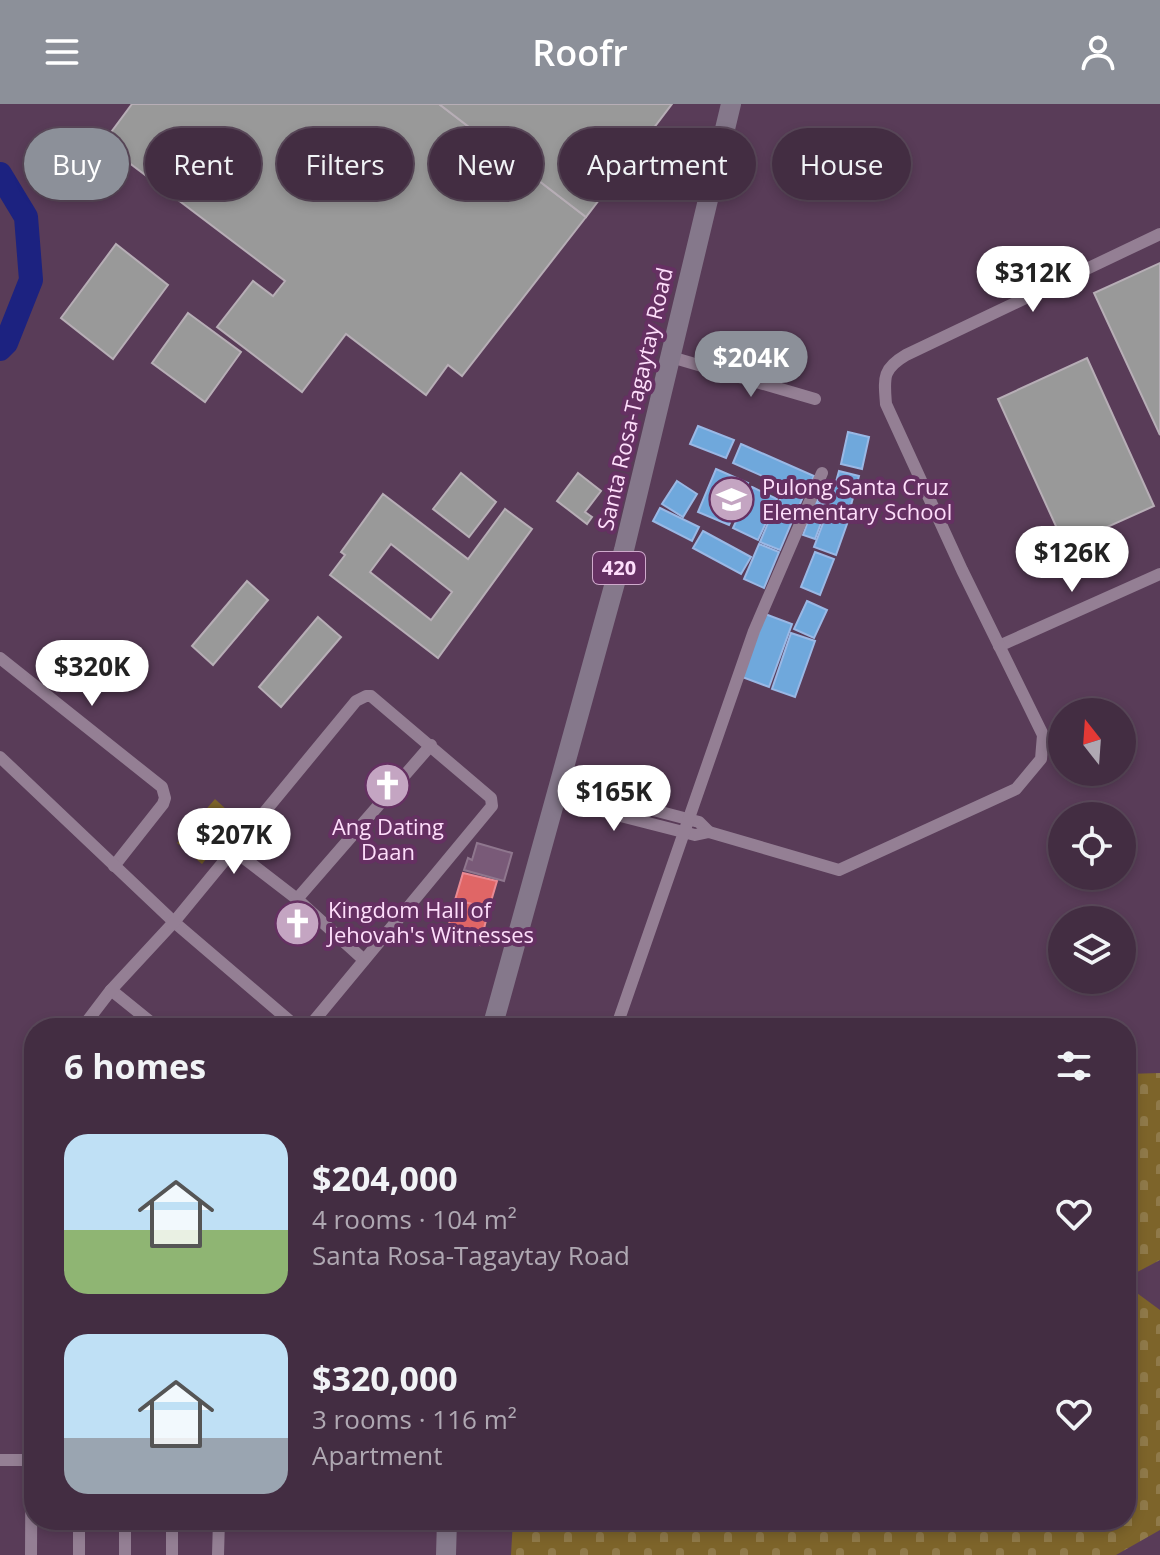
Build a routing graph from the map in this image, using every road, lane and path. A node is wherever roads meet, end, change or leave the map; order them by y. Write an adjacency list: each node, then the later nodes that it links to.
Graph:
1 (731, 104): 3 (main road, Santa Rosa-Tagaytay Road / 420)
2 (1160, 234): 7 (street)
3 (671, 357): 4 (street); 11 (main road, Santa Rosa-Tagaytay Road / 420)
4 (815, 399)
5 (822, 473): 12 (street)
6 (1160, 574): 7 (street)
7 (999, 646): 13 (street)
8 (0, 658): 16 (street)
9 (431, 745): 15 (street); 17 (street); 19 (street)
10 (0, 757): 16 (street)
11 (556, 792): 12 (street); 14 (street); 25 (main road, Santa Rosa-Tagaytay Road / 420)
12 (689, 819): 13 (street); 14 (street)
13 (709, 832): 14 (street)
14 (684, 833): 26 (street)
15 (232, 849): 17 (street); 18 (street)
16 (114, 866): 18 (street)
17 (297, 899): 19 (street)
18 (174, 922): 20 (street); 23 (street)
19 (364, 960): 24 (street)
20 (111, 990): 21 (street); 22 (street)
21 (90, 1018)
22 (146, 1018)
23 (286, 1018)
24 (316, 1018)
25 (495, 1018)
26 (619, 1018)
27 (0, 1460): 28 (street)
28 (24, 1460)
29 (31, 1530): 35 (street)
30 (79, 1530): 36 (street)
31 (125, 1530): 37 (street)
32 (172, 1530): 38 (street)
33 (219, 1530): 39 (street)
34 (447, 1530): 40 (main road)
35 (31, 1555)
36 (79, 1555)
37 (125, 1555)
38 (172, 1555)
39 (218, 1555)
40 (446, 1555)

